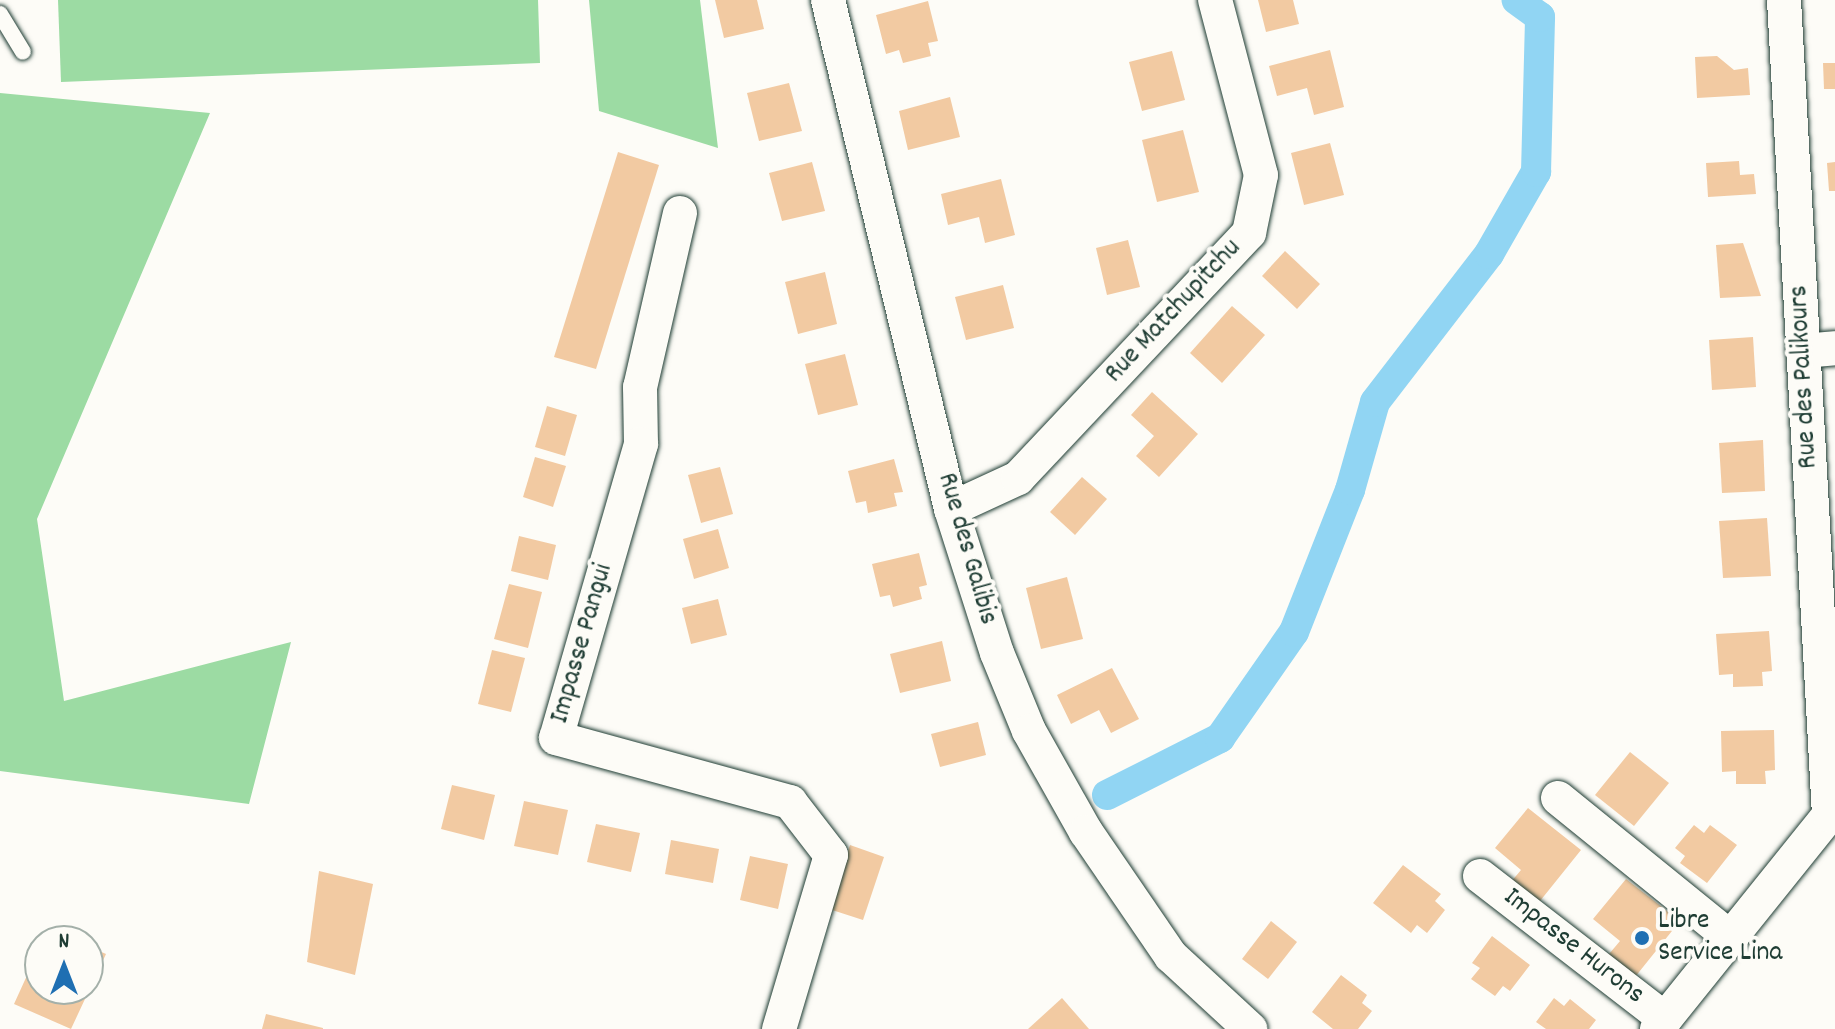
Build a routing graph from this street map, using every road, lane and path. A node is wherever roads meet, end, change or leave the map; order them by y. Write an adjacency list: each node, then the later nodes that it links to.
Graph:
1 (828, 0): 8 (street, Rue des Galibis)
2 (1215, 0): 8 (street, Rue Matchupitchu)
3 (1784, 0): 7 (street, Rue des Palikours)
4 (0, 14): 5 (lane)
5 (23, 52)
6 (680, 213): 14 (street, Impasse Pangui)
7 (1819, 349): 10 (street, Rue des Palikours)
8 (951, 509): 15 (street, Rue des Galibis)
9 (1558, 798): 12 (street)
10 (1832, 817): 12 (street, Rue des Palikours)
11 (1480, 876): 13 (street, Impasse Hurons)
12 (1731, 938): 13 (street, Rue des Palikours)
13 (1661, 1024)
14 (779, 1029)
15 (1250, 1029)

